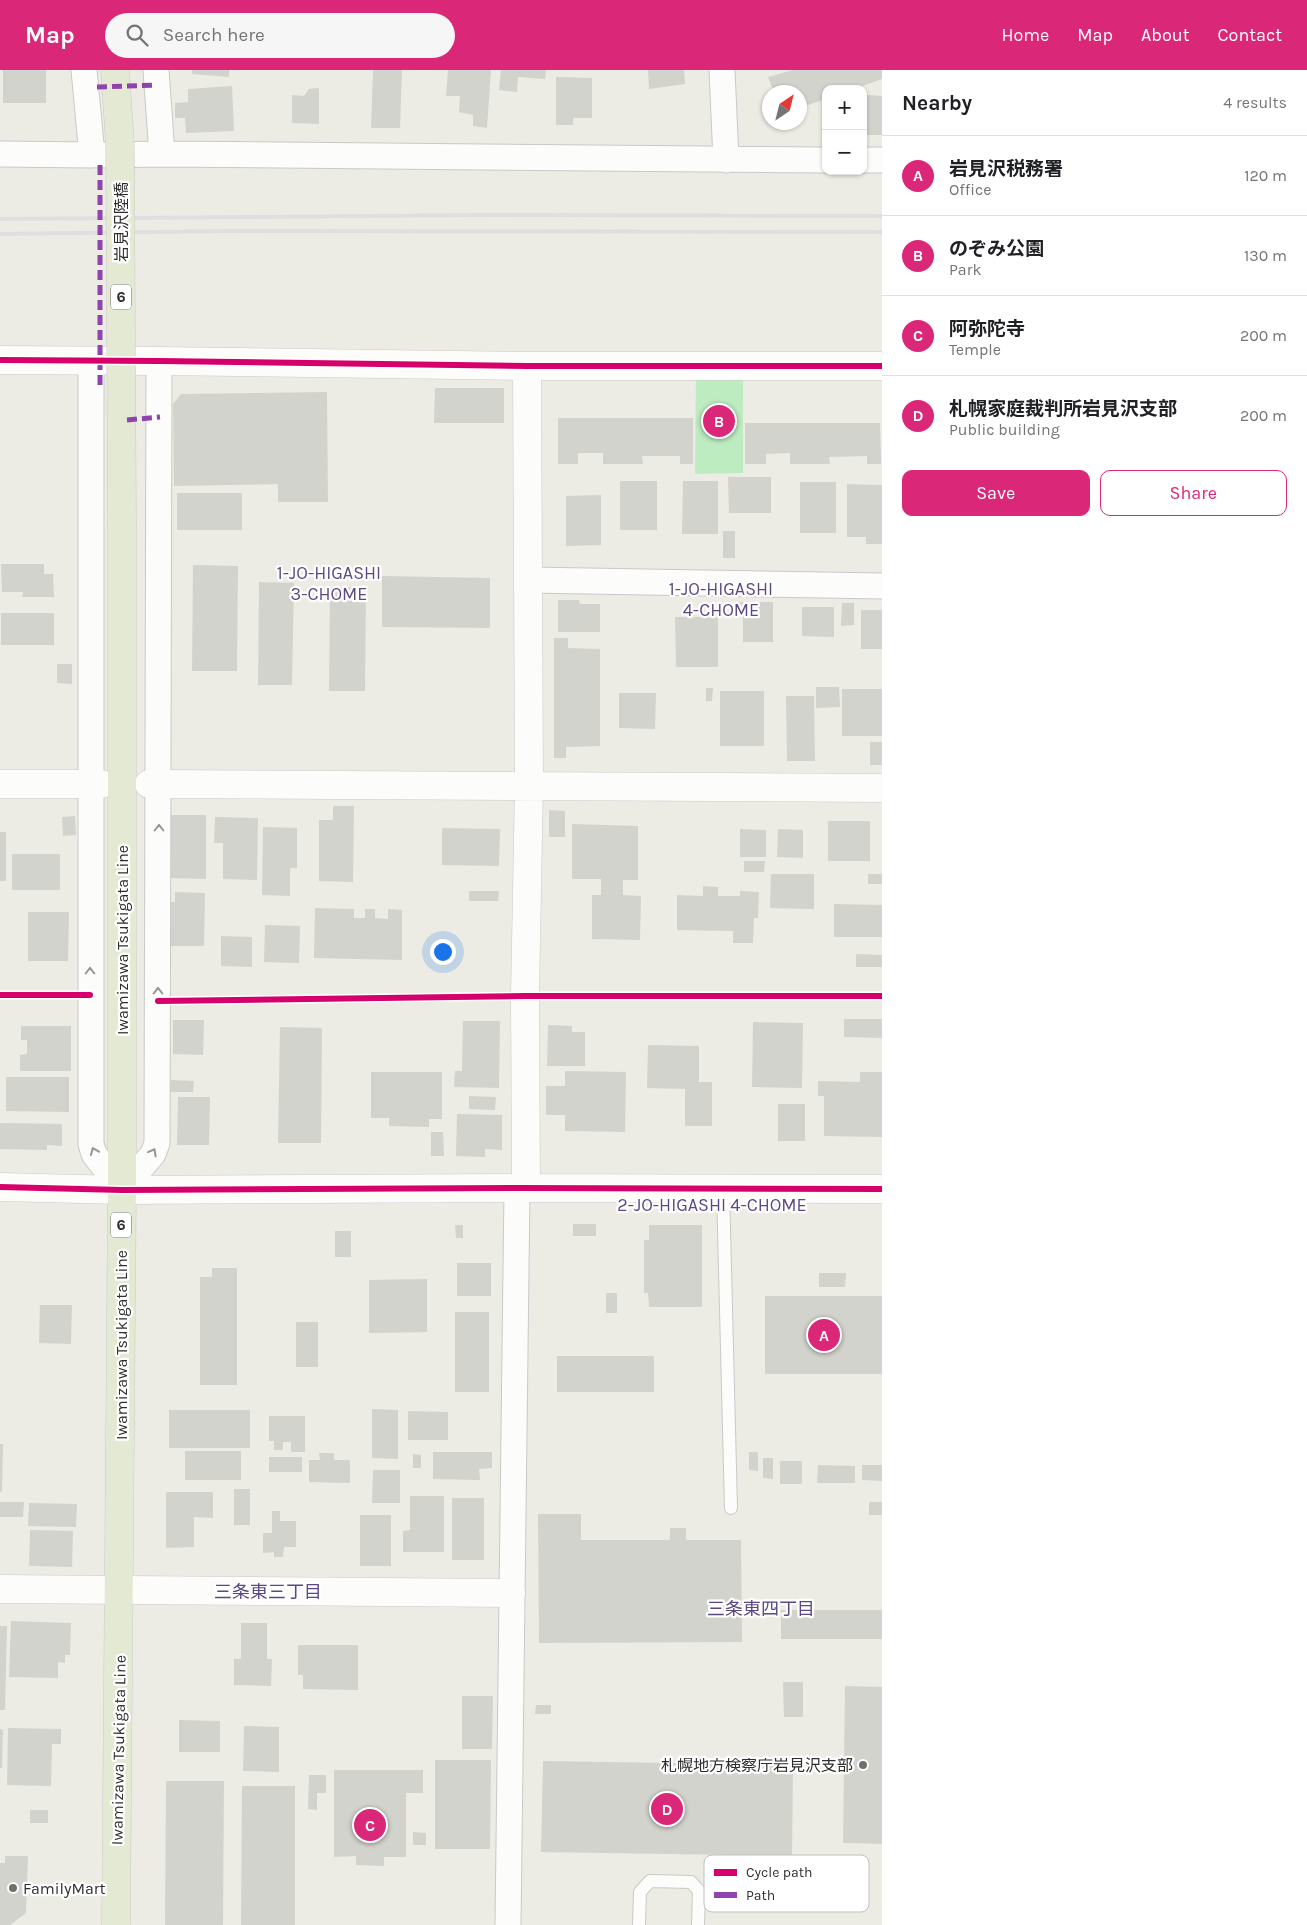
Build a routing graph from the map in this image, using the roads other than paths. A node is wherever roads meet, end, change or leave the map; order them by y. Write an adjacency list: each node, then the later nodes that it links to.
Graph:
1 (84, 70): 7 (street)
2 (115, 70): 17 (main road, 岩見沢陸橋 / 6, bridge)
3 (156, 70): 6 (street)
4 (722, 70): 8 (street)
5 (0, 154): 7 (street)
6 (162, 154): 7 (street); 8 (street)
7 (92, 155)
8 (726, 160): 9 (street)
9 (822, 160)
10 (867, 160): 11 (street)
11 (882, 160)
12 (0, 360): 13 (street)
13 (91, 360): 14 (street); 21 (street)
14 (159, 361): 15 (street); 22 (street)
15 (527, 366): 16 (street); 18 (street)
16 (882, 366)
17 (122, 524): 29 (main road, Iwamizawa Tsukigata Line / 6)
18 (528, 580): 19 (street); 23 (street)
19 (882, 586)
20 (0, 784): 21 (street)
21 (96, 784): 29 (street, one-way to 21)
22 (154, 784): 23 (street); 29 (street, one-way to 22)
23 (529, 785): 24 (street); 26 (street)
24 (882, 788)
25 (0, 1187): 29 (street)
26 (522, 1188): 27 (street); 29 (street); 33 (street)
27 (723, 1189): 28 (street); 30 (lane)
28 (882, 1189)
29 (122, 1190): 32 (main road, Iwamizawa Tsukigata Line / 6)
30 (731, 1508)
31 (0, 1589): 32 (street)
32 (120, 1590): 33 (street); 34 (main road, Iwamizawa Tsukigata Line / 6)
33 (511, 1593): 35 (street)
34 (116, 1925)
35 (508, 1925)
36 (640, 1925): 37 (lane)
37 (698, 1925)

